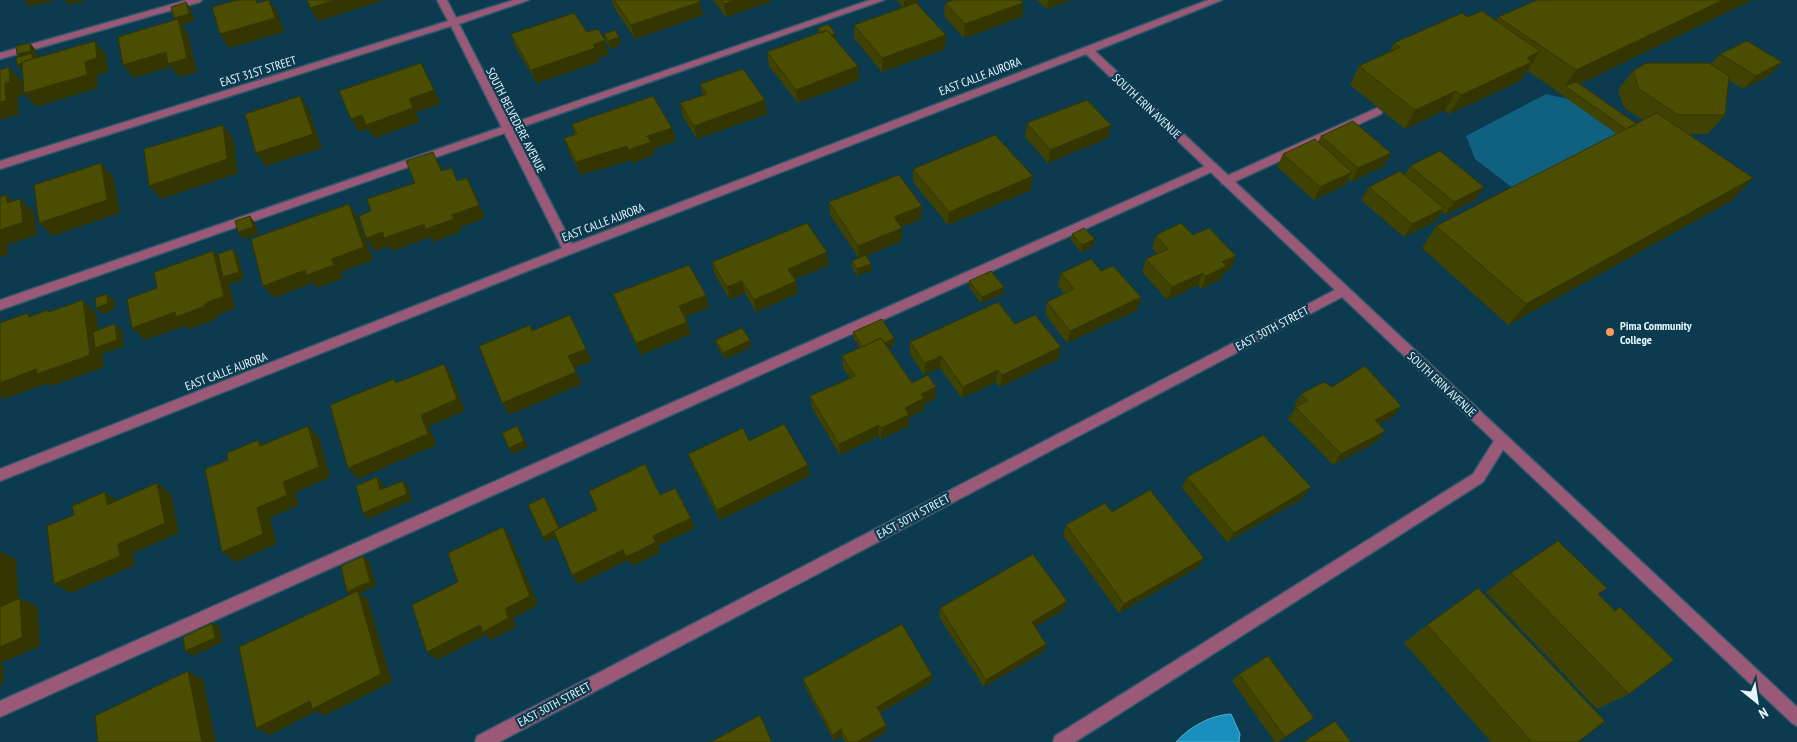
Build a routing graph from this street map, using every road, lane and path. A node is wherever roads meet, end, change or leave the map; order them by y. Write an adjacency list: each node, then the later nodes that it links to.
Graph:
1 (197, 0): 8 (street)
2 (442, 0): 6 (street, SOUTH BELVEDERE AVENUE)
3 (524, 0): 6 (street, EAST 31ST STREET)
4 (879, 0): 10 (street)
5 (1217, 0): 7 (street, EAST CALLE AURORA)
6 (453, 23): 10 (street, SOUTH BELVEDERE AVENUE); 11 (street, EAST 31ST STREET)
7 (1088, 50): 12 (street, SOUTH ERIN AVENUE); 14 (street, EAST CALLE AURORA)
8 (0, 56)
9 (1377, 112): 13 (street)
10 (507, 130): 14 (street, SOUTH BELVEDERE AVENUE); 16 (street)
11 (0, 165)
12 (1212, 167): 13 (street, SOUTH ERIN AVENUE); 19 (street)
13 (1226, 180): 15 (street, SOUTH ERIN AVENUE)
14 (569, 250): 18 (street, EAST CALLE AURORA)
15 (1343, 290): 17 (street, SOUTH ERIN AVENUE); 21 (street, EAST 30TH STREET)
16 (0, 305)
17 (1502, 440): 20 (street, SOUTH ERIN AVENUE); 22 (street)
18 (0, 475)
19 (0, 709)
20 (1797, 718)
21 (483, 742)
22 (1061, 742)

